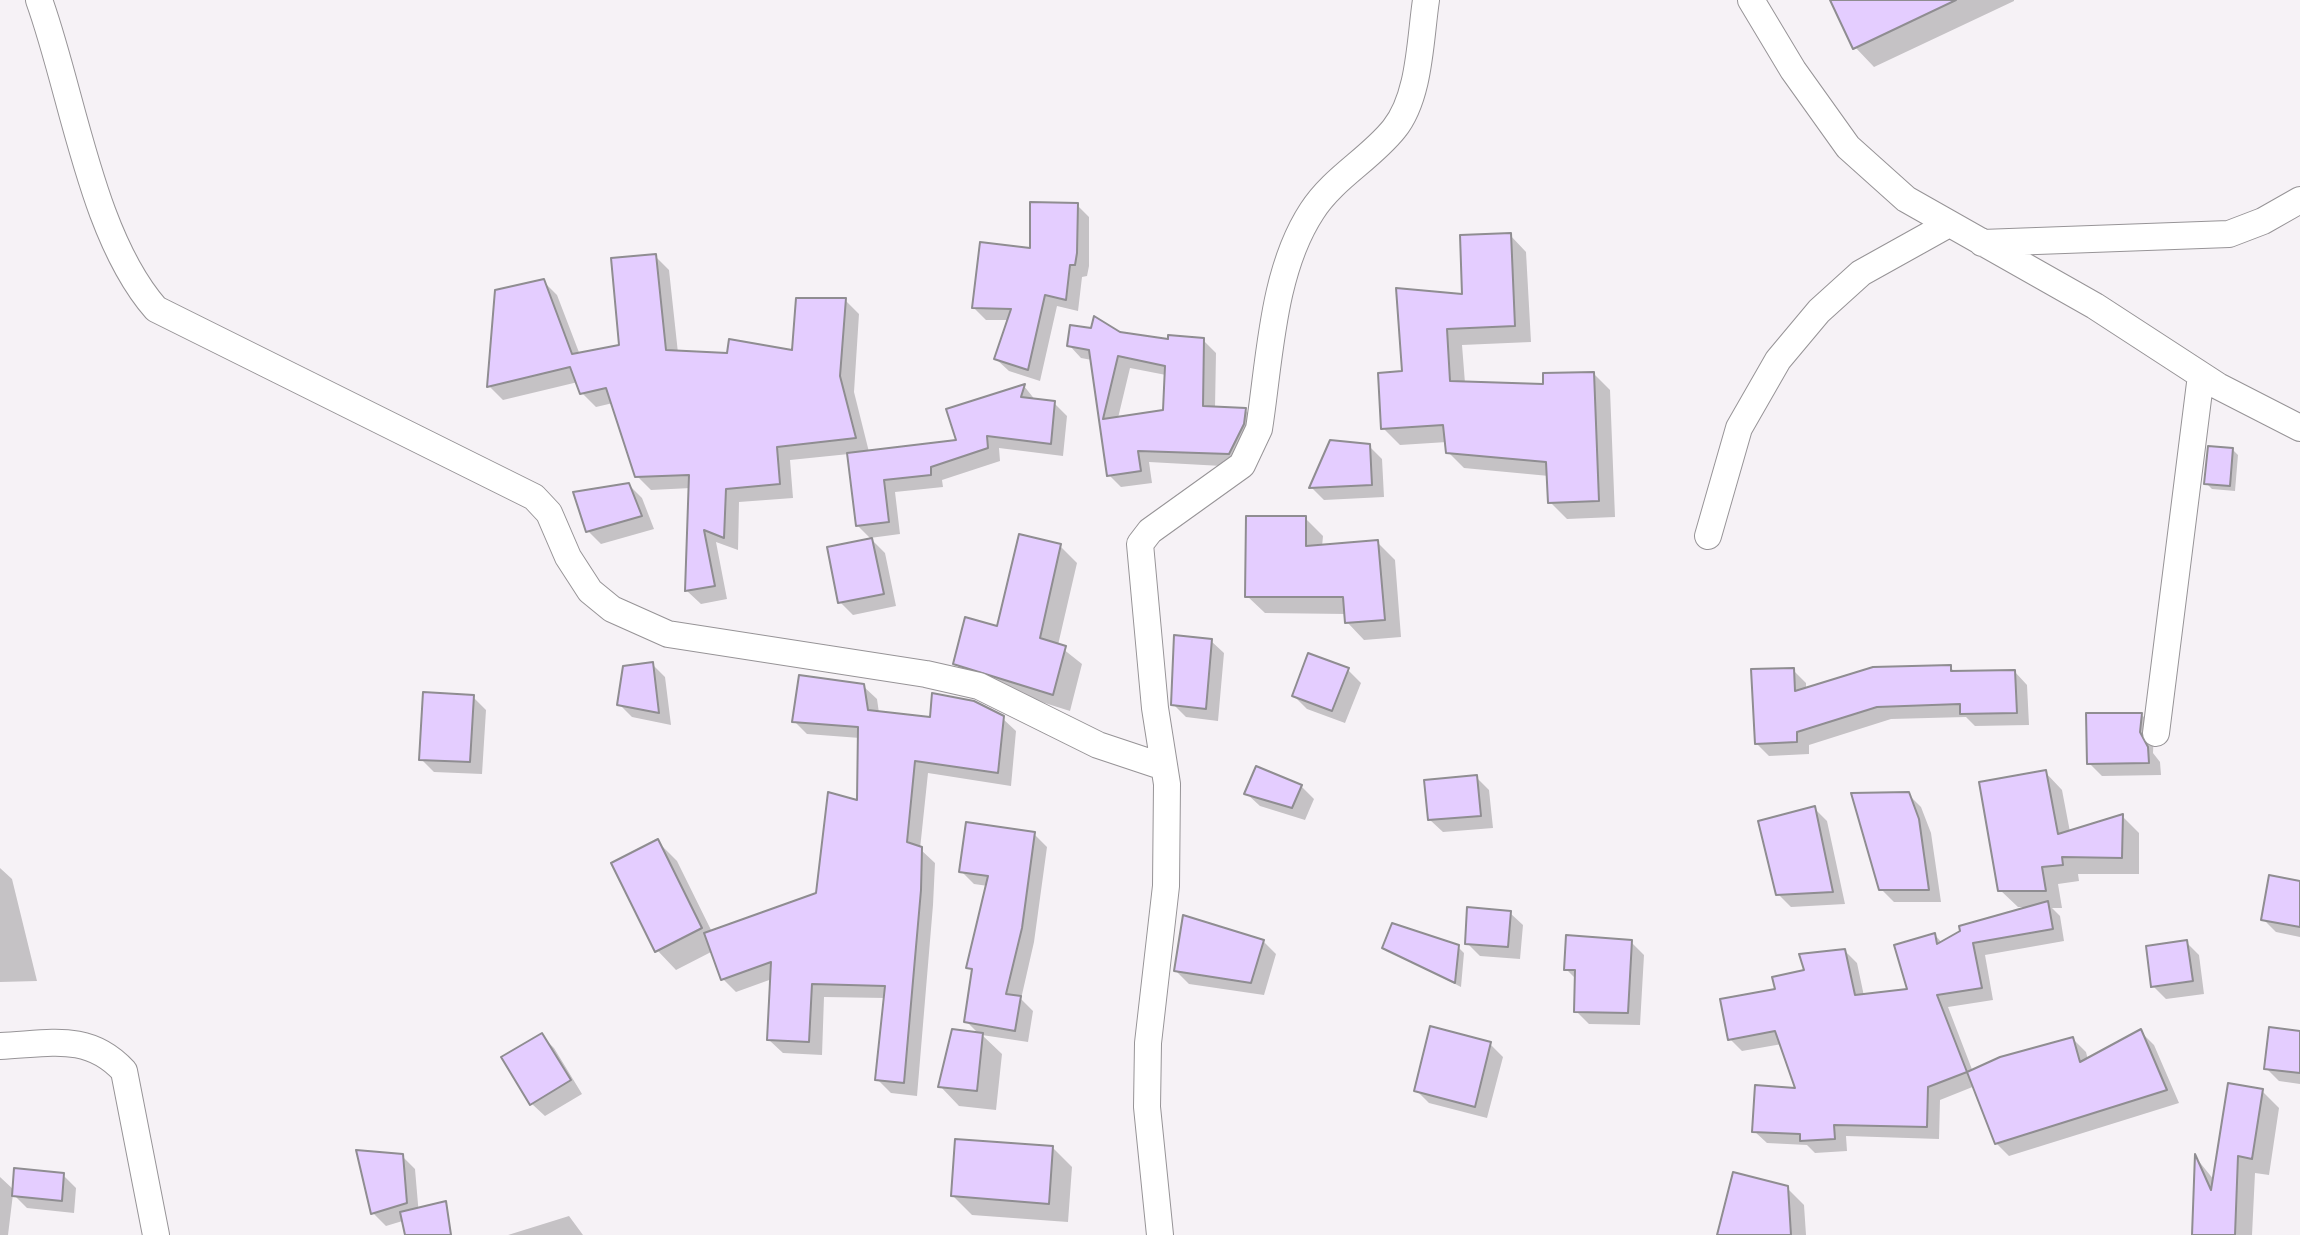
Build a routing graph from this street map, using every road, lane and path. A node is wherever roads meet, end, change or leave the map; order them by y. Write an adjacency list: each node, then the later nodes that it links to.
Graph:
1 (39, 0): 11 (street)
2 (1426, 0): 11 (street)
3 (1751, 0): 5 (street)
4 (2300, 200): 6 (street)
5 (1949, 224): 6 (street); 9 (street)
6 (1982, 243): 7 (street)
7 (2201, 375): 8 (street); 10 (street)
8 (2300, 428)
9 (1708, 536)
10 (2156, 733)
11 (1164, 767): 14 (street)
12 (0, 1046): 13 (street)
13 (156, 1235)
14 (1160, 1235)

